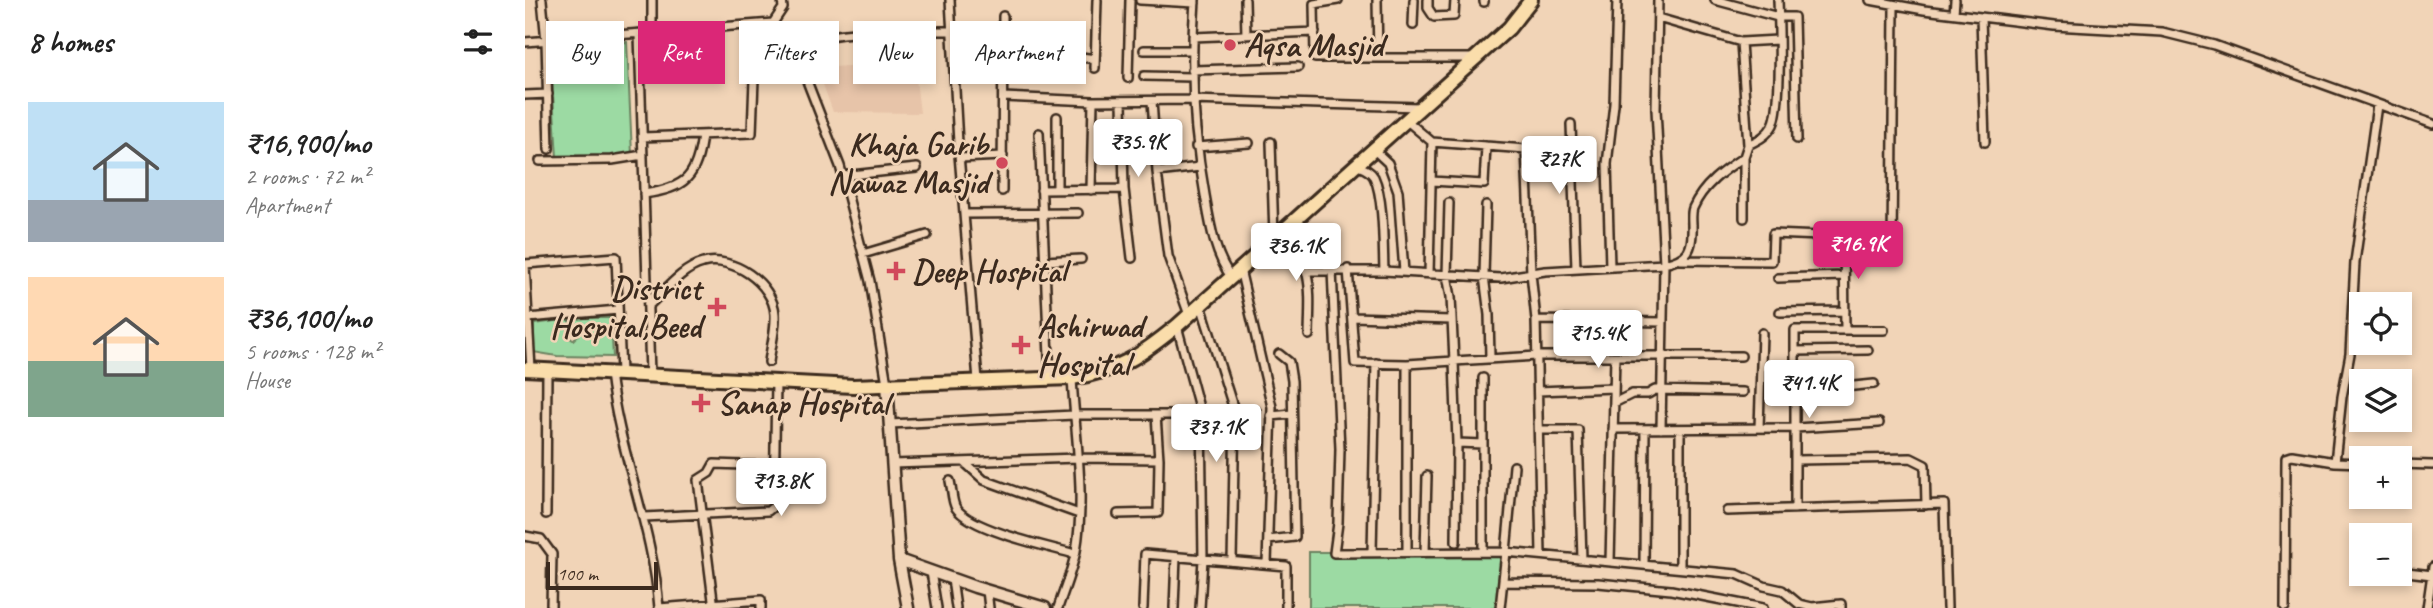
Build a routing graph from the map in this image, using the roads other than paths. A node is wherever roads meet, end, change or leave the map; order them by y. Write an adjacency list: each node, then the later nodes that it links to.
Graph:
1 (542, 0): 39 (street)
2 (652, 0): 28 (street)
3 (782, 0): 29 (street)
4 (950, 0): 30 (street)
5 (1097, 0): 46 (street)
6 (1130, 0): 50 (street)
7 (1140, 0): 21 (street)
8 (1245, 0): 36 (street)
9 (1338, 0): 34 (street)
10 (1377, 0): 44 (street)
11 (1414, 0): 32 (street)
12 (1428, 0): 13 (street)
13 (1455, 0)
14 (1531, 0): 45 (highway)
15 (1617, 0): 118 (street)
16 (1658, 0): 27 (street)
17 (1716, 0): 25 (street)
18 (1778, 0): 25 (street)
19 (1870, 0): 22 (street)
20 (1955, 0): 23 (street)
21 (1195, 1): 37 (street)
22 (1894, 5): 23 (street); 110 (street)
23 (1954, 13): 26 (street)
24 (1003, 16): 31 (street)
25 (1778, 17): 38 (street); 73 (street)
26 (1981, 17): 64 (street); 77 (street)
27 (1658, 18): 40 (street); 117 (street)
28 (652, 21)
29 (774, 21)
30 (951, 21)
31 (1003, 21)
32 (1413, 25)
33 (950, 31): 35 (street)
34 (1315, 32): 36 (street); 44 (street)
35 (839, 34)
36 (1246, 35): 37 (street)
37 (1193, 37): 43 (street)
38 (1778, 40): 40 (street); 78 (street)
39 (546, 41): 41 (street)
40 (1741, 42): 78 (street)
41 (525, 43)
42 (1144, 50): 43 (street)
43 (1192, 50): 48 (street)
44 (1378, 58): 45 (street)
45 (1475, 58): 65 (highway)
46 (1086, 62)
47 (1298, 67): 48 (street)
48 (1192, 74): 49 (street); 60 (street)
49 (1144, 76)
50 (1128, 78)
51 (548, 84): 57 (street)
52 (640, 84): 72 (street)
53 (754, 84): 71 (street)
54 (808, 84): 92 (street)
55 (955, 84): 85 (street)
56 (1003, 84): 59 (street)
57 (548, 94): 58 (street); 81 (street)
58 (525, 95)
59 (1003, 97): 61 (street); 84 (street)
60 (1192, 100): 63 (street); 65 (street); 80 (street)
61 (1093, 101): 62 (street); 97 (street)
62 (1122, 101): 63 (street); 94 (street)
63 (1151, 101): 91 (street)
64 (2377, 105): 69 (street); 199 (street)
65 (1420, 107): 67 (highway)
66 (1057, 117): 96 (street)
67 (1406, 120): 76 (street); 82 (highway)
68 (1571, 124): 119 (street)
69 (2433, 124)
70 (1039, 133): 95 (street)
71 (702, 135): 72 (street); 99 (street)
72 (642, 137): 83 (street)
73 (1797, 139)
74 (1249, 142): 80 (street)
75 (1271, 142): 107 (street)
76 (1432, 142): 79 (street); 93 (street)
77 (1985, 142)
78 (1748, 145): 86 (street)
79 (1486, 146): 93 (street); 126 (street)
80 (1196, 147): 89 (street)
81 (549, 149)
82 (1373, 149): 88 (highway); 124 (street)
83 (643, 155): 87 (street); 99 (street)
84 (1003, 156): 85 (street); 98 (street)
85 (960, 158): 103 (street)
86 (1744, 158): 105 (street); 114 (street)
87 (540, 161)
88 (1356, 165): 107 (highway); 123 (street)
89 (1200, 167): 91 (street); 125 (street)
90 (916, 168): 92 (street)
91 (1157, 172): 137 (street)
92 (842, 176): 111 (street)
93 (1431, 181): 127 (street)
94 (1124, 189): 97 (street); 112 (street)
95 (1041, 190): 96 (street); 104 (street)
96 (1057, 190): 97 (street)
97 (1091, 190)
98 (1002, 191)
99 (644, 194): 133 (street)
100 (1449, 203): 128 (street)
101 (1486, 205): 129 (street)
102 (1078, 213): 104 (street)
103 (964, 214): 104 (street); 167 (street)
104 (1042, 214): 115 (street)
105 (1744, 218)
106 (927, 234): 111 (street)
107 (1278, 235): 122 (street); 125 (highway)
108 (1844, 237): 109 (street); 114 (street); 130 (street)
109 (1879, 240)
110 (1892, 249)
111 (863, 254): 169 (street)
112 (1132, 258)
113 (1081, 259): 115 (street)
114 (1680, 260): 117 (street)
115 (1045, 261): 165 (street)
116 (525, 264): 134 (street); 139 (street)
117 (1664, 264): 118 (street); 142 (street)
118 (1610, 267): 119 (street)
119 (1576, 269): 126 (street)
120 (1332, 270): 121 (street); 122 (street); 223 (street)
121 (1348, 270): 123 (street); 138 (street)
122 (1307, 271): 147 (street)
123 (1384, 271): 124 (street)
124 (1405, 272): 127 (street)
125 (1235, 273): 132 (highway); 183 (street)
126 (1531, 273): 129 (street); 141 (street)
127 (1429, 274): 128 (street)
128 (1447, 275): 129 (street); 140 (street)
129 (1484, 276): 155 (street)
130 (1844, 276): 131 (street); 135 (street)
131 (1778, 278)
132 (1201, 304): 137 (highway); 178 (street)
133 (648, 306): 157 (street); 163 (street)
134 (618, 310): 139 (street); 162 (street)
135 (1845, 311): 136 (street); 144 (street)
136 (1780, 312)
137 (1189, 315): 143 (highway)
138 (1352, 317): 140 (street); 158 (street)
139 (528, 318): 160 (street)
140 (1451, 320): 156 (street)
141 (1536, 320): 142 (street); 151 (street)
142 (1663, 322): 153 (street)
143 (1177, 326): 166 (highway); 182 (street)
144 (1845, 330): 145 (street); 149 (street)
145 (1884, 330)
146 (1762, 333): 186 (street)
147 (1310, 335)
148 (1868, 350): 149 (street)
149 (1795, 351): 175 (street)
150 (1279, 354): 179 (street)
151 (1537, 356): 152 (street); 155 (street); 173 (street)
152 (1615, 356): 153 (street); 171 (street)
153 (1663, 356): 154 (street); 172 (street)
154 (1741, 356)
155 (1490, 358): 156 (street)
156 (1454, 361): 159 (street); 193 (street)
157 (769, 362)
158 (1375, 363): 159 (street); 223 (street)
159 (1407, 364): 219 (street)
160 (528, 369): 161 (highway)
161 (547, 370): 162 (highway); 211 (street)
162 (615, 372): 163 (highway); 215 (street)
163 (650, 374): 168 (highway)
164 (1483, 378): 194 (street)
165 (1050, 379): 166 (highway); 167 (highway)
166 (1072, 379): 180 (street)
167 (978, 380): 169 (highway)
168 (776, 381): 169 (highway); 204 (street)
169 (887, 384): 185 (street)
170 (1874, 384): 175 (street)
171 (1614, 388): 173 (street); 176 (street)
172 (1662, 390): 174 (street); 176 (street); 190 (street)
173 (1538, 391): 192 (street)
174 (1743, 392)
175 (1795, 392): 187 (street)
176 (1614, 403): 188 (street)
177 (1257, 411): 178 (street)
178 (1235, 413): 182 (street); 230 (street)
179 (1292, 414): 183 (street); 217 (street)
180 (1074, 415): 181 (street); 185 (street); 195 (street)
181 (1156, 415): 182 (street); 196 (street)
182 (1201, 415): 227 (street)
183 (1271, 416): 217 (street)
184 (1879, 423): 187 (street)
185 (890, 424): 201 (street)
186 (1759, 428): 187 (street); 191 (street)
187 (1795, 428): 197 (street)
188 (1613, 429): 189 (street); 231 (street)
189 (1645, 429): 190 (street); 233 (street)
190 (1661, 429): 191 (street)
191 (1680, 429): 234 (street)
192 (1539, 430): 225 (street); 228 (street)
193 (1457, 443): 194 (street); 218 (street)
194 (1483, 444): 221 (street)
195 (1079, 458): 196 (street); 198 (street); 212 (street)
196 (1159, 459): 213 (street)
197 (1797, 460): 208 (street); 209 (street)
198 (964, 462): 201 (street); 212 (street)
199 (2336, 462): 200 (street); 260 (street)
200 (2349, 463)
201 (892, 464): 229 (street)
202 (2412, 464): 203 (street)
203 (2433, 465)
204 (774, 466): 214 (street); 214 (street)
205 (1514, 466): 222 (street)
206 (1427, 476): 220 (street)
207 (950, 481): 224 (street)
208 (1926, 505): 209 (street); 259 (street)
209 (1795, 509): 210 (street)
210 (1727, 511)
211 (546, 514)
212 (1079, 514): 224 (street)
213 (1118, 514)
214 (702, 515): 215 (street); 242 (street)
215 (644, 517): 244 (street)
216 (525, 536): 243 (street)
217 (1268, 540): 232 (street)
218 (1456, 542)
219 (1407, 552): 220 (street); 223 (street)
220 (1425, 552): 221 (street)
221 (1483, 552): 222 (street)
222 (1506, 552): 225 (street); 239 (street)
223 (1373, 553)
224 (1075, 554): 251 (street)
225 (1541, 555): 228 (street)
226 (1176, 557): 227 (street); 252 (street); 253 (street)
227 (1203, 559): 230 (street); 254 (street)
228 (1583, 559): 231 (street)
229 (899, 560): 237 (street); 246 (street)
230 (1233, 561): 232 (street)
231 (1610, 562): 233 (street)
232 (1268, 564): 255 (street)
233 (1644, 565): 234 (street)
234 (1680, 568): 258 (street)
235 (2412, 571): 236 (street)
236 (2433, 571): 261 (street)
237 (931, 572): 238 (street); 247 (street)
238 (952, 579): 240 (street); 248 (street)
239 (1503, 582): 256 (street); 257 (street)
240 (986, 590): 241 (street); 249 (street)
241 (1025, 605): 250 (street)
242 (713, 606): 244 (street); 245 (street)
243 (551, 608)
244 (659, 608)
245 (761, 608)
246 (908, 608)
247 (937, 608)
248 (956, 608)
249 (989, 608)
250 (1045, 608)
251 (1058, 608)
252 (1143, 608)
253 (1174, 608)
254 (1201, 608)
255 (1286, 608)
256 (1500, 608)
257 (1763, 608)
258 (1841, 608)
259 (1947, 608)
260 (2285, 608)
261 (2427, 608)

